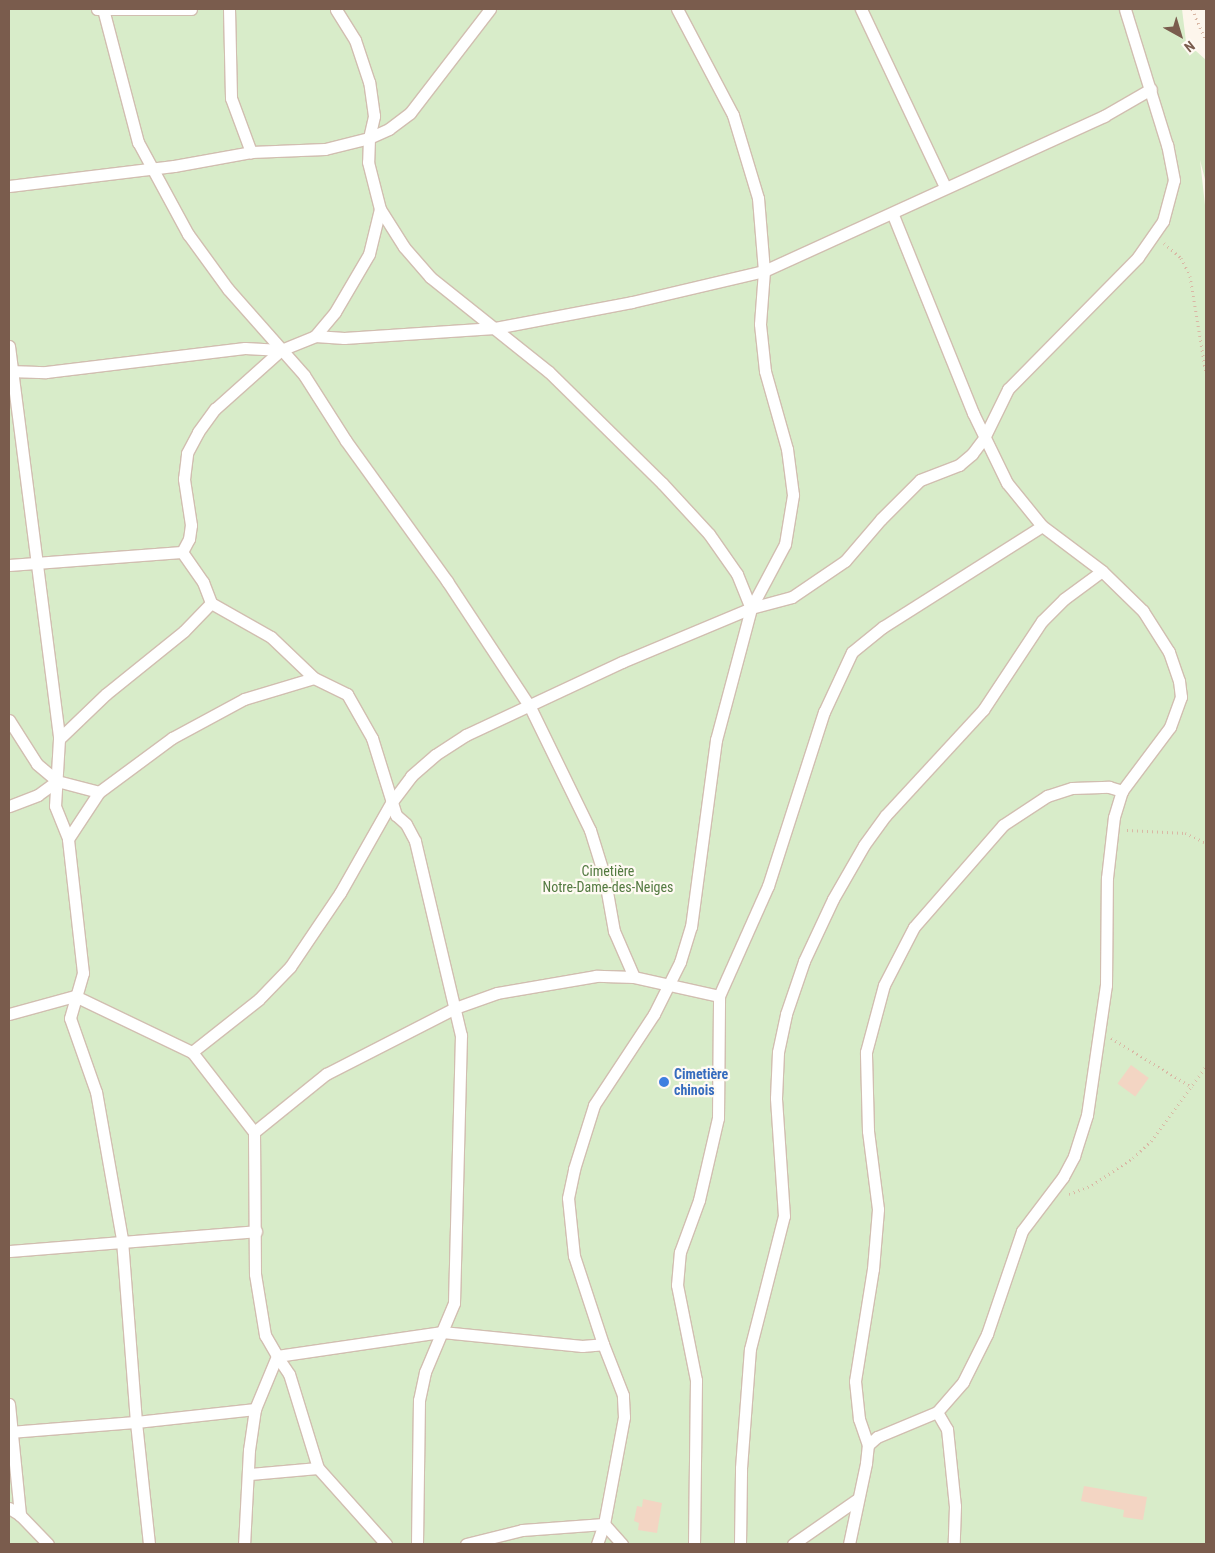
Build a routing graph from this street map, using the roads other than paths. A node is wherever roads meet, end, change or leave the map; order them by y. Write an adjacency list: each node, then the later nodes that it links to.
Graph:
1 (97, 9): 2 (lane)
2 (103, 9): 3 (lane); 13 (lane)
3 (192, 9)
4 (229, 9): 12 (lane)
5 (336, 9): 11 (lane)
6 (490, 9): 11 (lane)
7 (677, 9): 18 (lane)
8 (861, 9): 15 (lane)
9 (1125, 9): 10 (lane)
10 (1151, 89): 15 (lane); 24 (lane)
11 (369, 138): 12 (lane); 16 (lane)
12 (250, 152): 13 (lane)
13 (152, 169): 14 (lane); 22 (lane)
14 (9, 186)
15 (945, 187): 17 (lane)
16 (380, 209): 19 (lane); 20 (lane)
17 (893, 214): 18 (lane); 24 (lane)
18 (764, 271): 19 (lane); 31 (lane)
19 (496, 328): 20 (lane); 31 (lane)
20 (315, 336): 22 (lane)
21 (9, 346): 23 (lane)
22 (281, 350): 23 (lane); 26 (lane); 33 (lane)
23 (10, 371): 27 (lane)
24 (984, 438): 25 (lane); 31 (lane)
25 (1042, 526): 29 (lane); 45 (lane)
26 (182, 552): 27 (lane); 30 (lane)
27 (35, 563): 28 (lane); 35 (lane)
28 (9, 565)
29 (1102, 571): 37 (lane); 77 (lane)
30 (211, 603): 32 (lane); 35 (lane)
31 (751, 608): 33 (lane); 43 (lane)
32 (314, 678): 38 (lane); 39 (lane)
33 (530, 707): 39 (lane); 42 (lane)
34 (9, 720): 36 (lane)
35 (59, 738): 36 (lane)
36 (57, 781): 38 (lane); 40 (lane); 41 (lane)
37 (1122, 791): 58 (lane); 61 (lane)
38 (99, 792): 41 (lane)
39 (391, 803): 46 (lane); 48 (lane)
40 (9, 806)
41 (68, 839): 44 (lane)
42 (634, 977): 43 (lane); 46 (lane)
43 (669, 986): 45 (lane); 54 (lane)
44 (75, 996): 47 (lane); 48 (lane); 51 (lane)
45 (719, 996): 76 (lane)
46 (455, 1008): 49 (lane); 53 (lane)
47 (9, 1014)
48 (192, 1052): 49 (lane)
49 (254, 1132): 50 (lane)
50 (256, 1230): 51 (lane); 55 (lane)
51 (122, 1239): 52 (lane); 59 (lane)
52 (9, 1251)
53 (442, 1332): 54 (lane); 55 (lane); 72 (lane)
54 (604, 1344): 67 (lane)
55 (277, 1356): 57 (lane); 62 (lane)
56 (9, 1404): 60 (lane)
57 (255, 1409): 59 (lane); 63 (lane)
58 (938, 1412): 61 (lane); 80 (lane)
59 (136, 1422): 60 (lane); 69 (lane)
60 (10, 1432): 66 (lane)
61 (868, 1444): 64 (lane)
62 (318, 1468): 63 (lane); 71 (lane)
63 (250, 1474): 70 (lane)
64 (856, 1500): 78 (lane); 79 (lane)
65 (9, 1508): 66 (lane)
66 (20, 1515): 68 (lane)
67 (604, 1524): 73 (lane); 74 (lane); 75 (lane)
68 (48, 1544)
69 (149, 1544)
70 (244, 1544)
71 (386, 1544)
72 (417, 1544)
73 (466, 1544)
74 (597, 1544)
75 (622, 1544)
76 (694, 1544)
77 (740, 1544)
78 (794, 1544)
79 (849, 1544)
80 (954, 1544)

